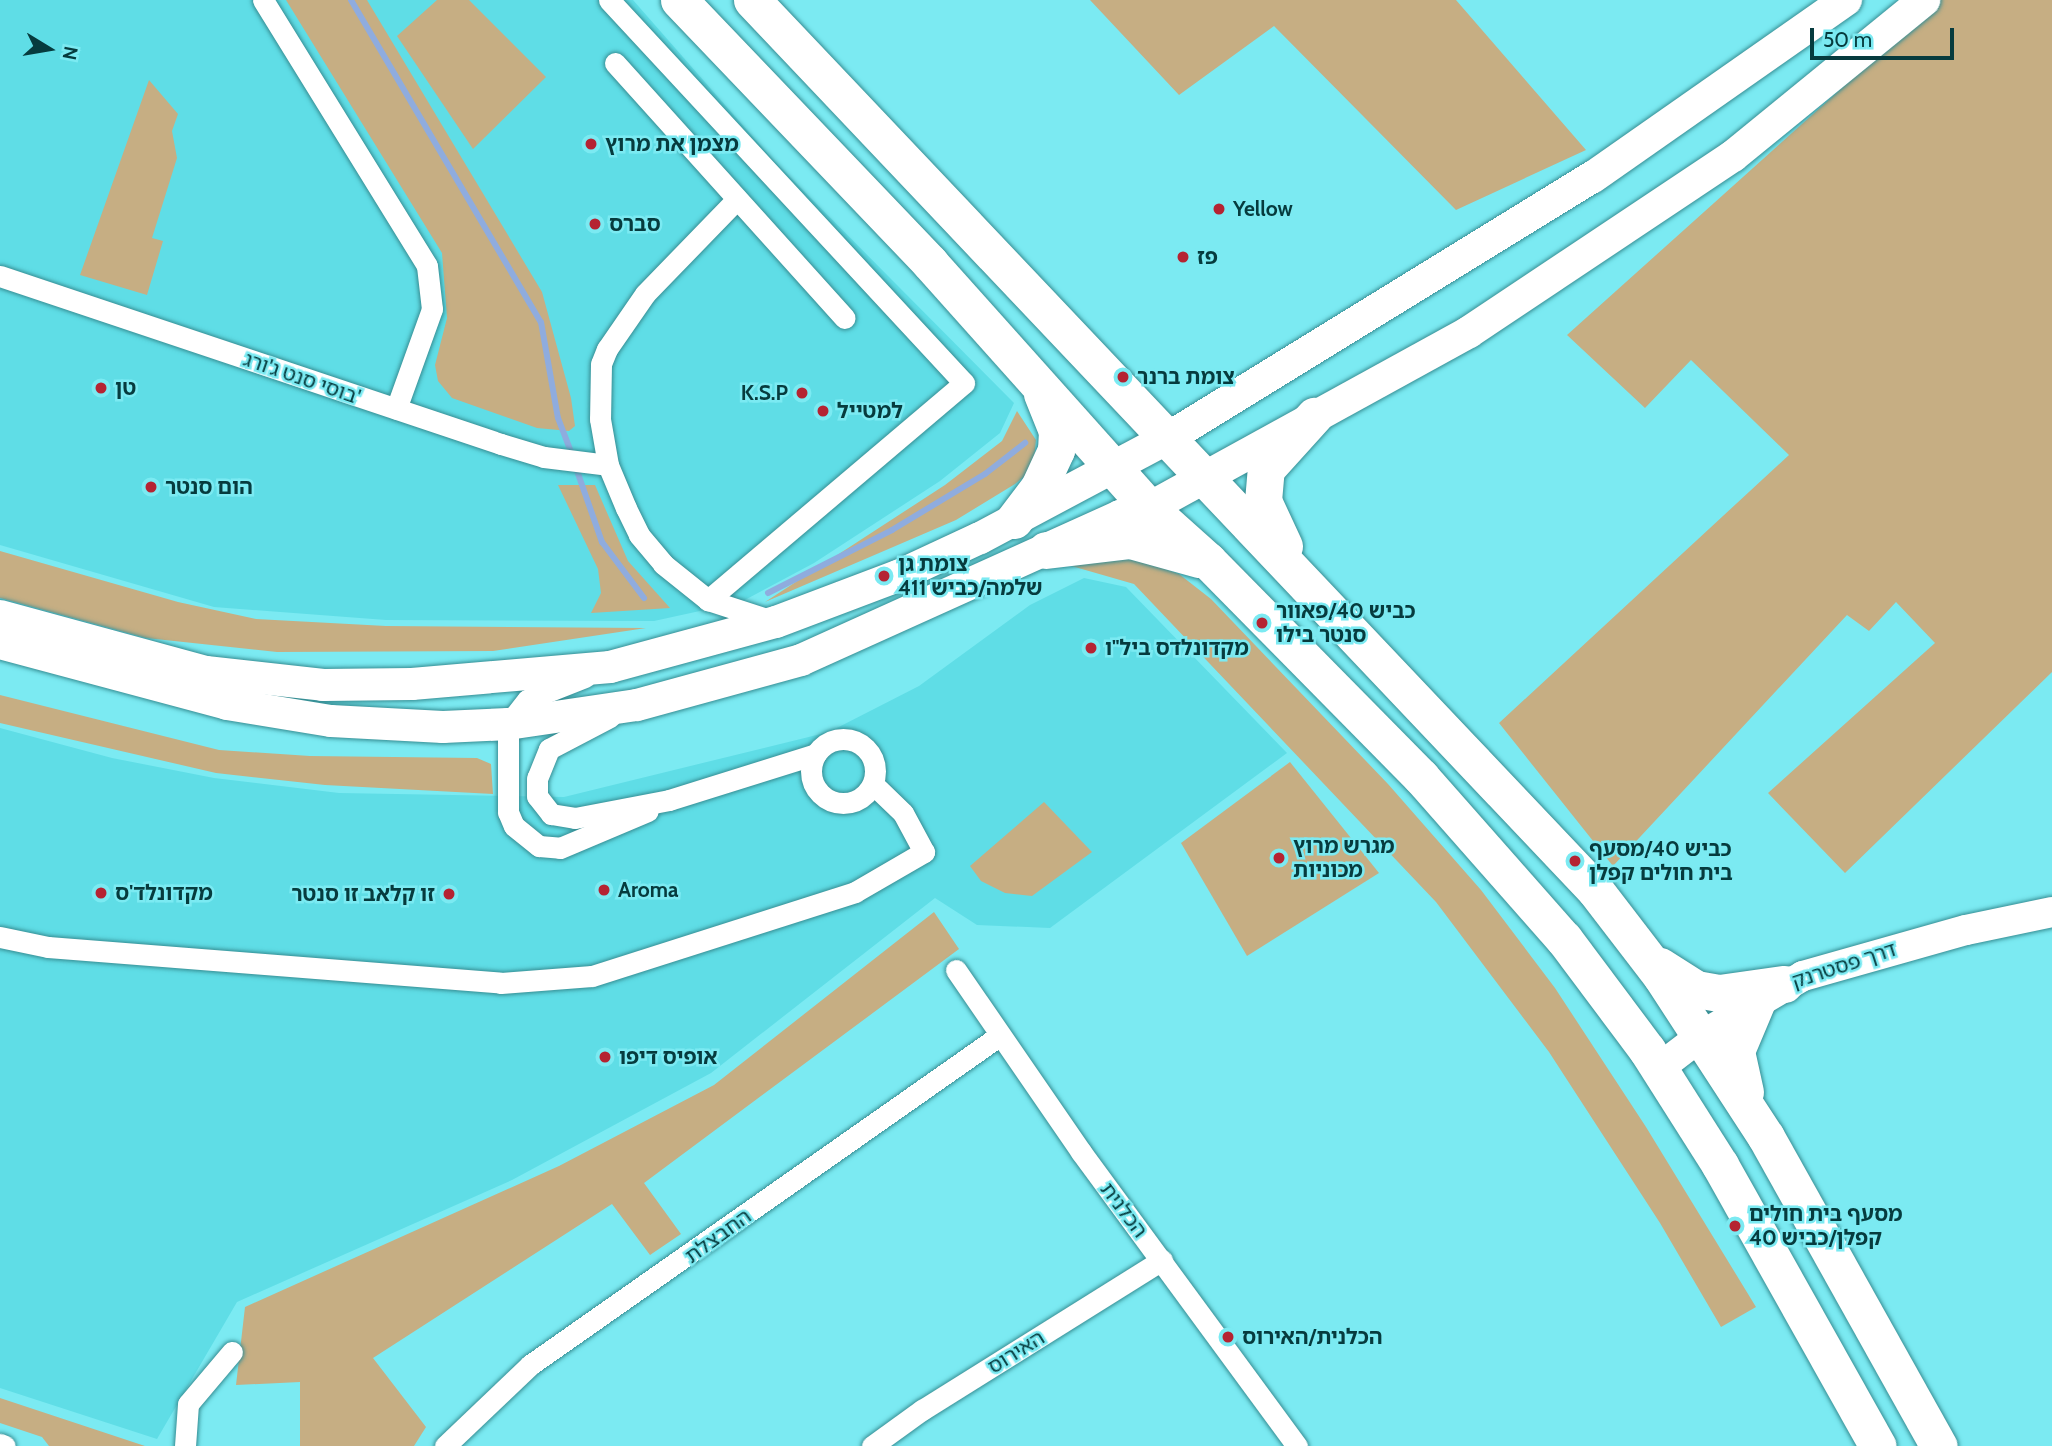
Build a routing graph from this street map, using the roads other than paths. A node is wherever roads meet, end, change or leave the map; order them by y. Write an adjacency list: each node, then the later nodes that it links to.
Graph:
1 (263, 0): 12 (street)
2 (609, 0): 23 (street)
3 (679, 0): 11 (highway)
4 (752, 0): 14 (highway)
5 (1846, 0): 14 (main road)
6 (1924, 0): 13 (main road)
7 (615, 63): 8 (street)
8 (737, 199): 10 (street); 15 (street)
9 (0, 276): 12 (street, בוסי סנט ג'ורג')
10 (845, 318)
11 (1033, 377): 16 (highway); 19 (highway)
12 (396, 409): 15 (street, בוסי סנט ג'ורג')
13 (1314, 416): 17 (main road); 22 (highway)
14 (1168, 438): 16 (main road); 17 (highway)
15 (603, 465): 23 (street)
16 (1111, 465): 18 (highway); 19 (main road)
17 (1204, 476): 18 (main road); 22 (highway)
18 (1149, 508): 20 (main road); 21 (highway)
19 (1014, 520): 25 (main road)
20 (1046, 550): 21 (highway); 28 (main road)
21 (1208, 561): 42 (highway)
22 (1299, 579): 37 (highway)
23 (708, 600): 25 (street)
24 (0, 617): 27 (main road)
25 (776, 622): 27 (main road)
26 (0, 643): 29 (main road)
27 (610, 667): 29 (street)
28 (637, 705): 29 (main road); 34 (street)
29 (508, 724): 34 (street)
30 (816, 754): 31 (street); 32 (street); 33 (street)
31 (752, 776): 33 (street); 34 (street)
32 (873, 784): 33 (street); 36 (street)
33 (815, 786)
34 (669, 800)
35 (2052, 912): 39 (street, דרך פסטרנק)
36 (0, 937)
37 (1646, 956): 39 (highway); 41 (highway)
38 (956, 970): 40 (street, הכלנית)
39 (1771, 992): 41 (street, דרך פסטרנק); 43 (highway)
40 (999, 1036): 44 (street, הכלנית); 47 (street, החבצלת)
41 (1702, 1036): 42 (street, דרך פסטרנק); 43 (highway)
42 (1658, 1069): 50 (highway)
43 (1755, 1119): 51 (highway)
44 (1162, 1261): 48 (street, האירוס); 49 (street, הכלנית)
45 (232, 1352): 46 (street)
46 (185, 1446)
47 (445, 1446)
48 (872, 1446)
49 (1297, 1446)
50 (1878, 1446)
51 (1940, 1446)

